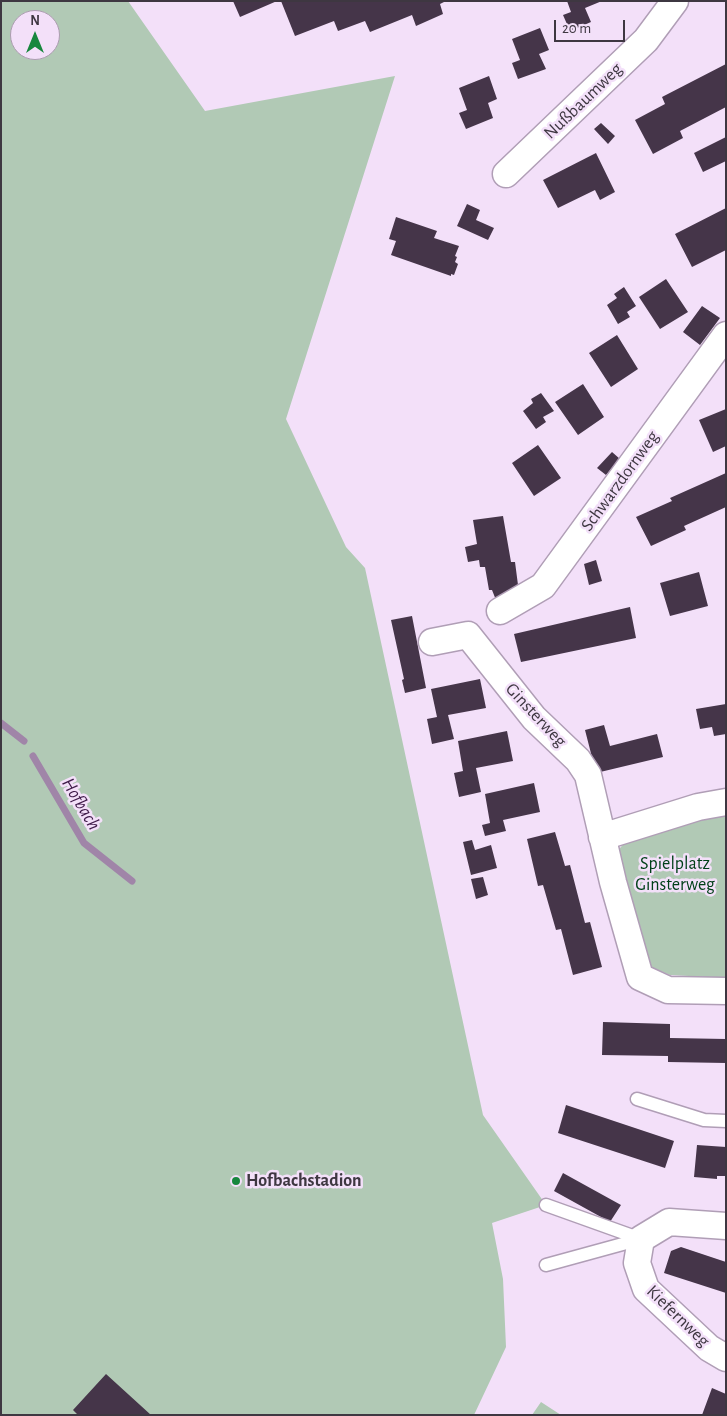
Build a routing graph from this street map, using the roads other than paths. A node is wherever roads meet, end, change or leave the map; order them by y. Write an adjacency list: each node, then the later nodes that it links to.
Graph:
1 (675, 1): 2 (street, Nußbaumweg)
2 (506, 174)
3 (726, 335): 4 (street, Schwarzdornweg)
4 (500, 611)
5 (432, 642): 7 (street, Ginsterweg)
6 (726, 802): 7 (street)
7 (602, 837): 8 (street, Ginsterweg)
8 (726, 991)
9 (638, 1099): 10 (lane)
10 (726, 1120)
11 (546, 1205): 13 (lane)
12 (726, 1226): 13 (street)
13 (641, 1239): 14 (lane); 15 (street, Kiefernweg)
14 (546, 1265)
15 (726, 1358)

